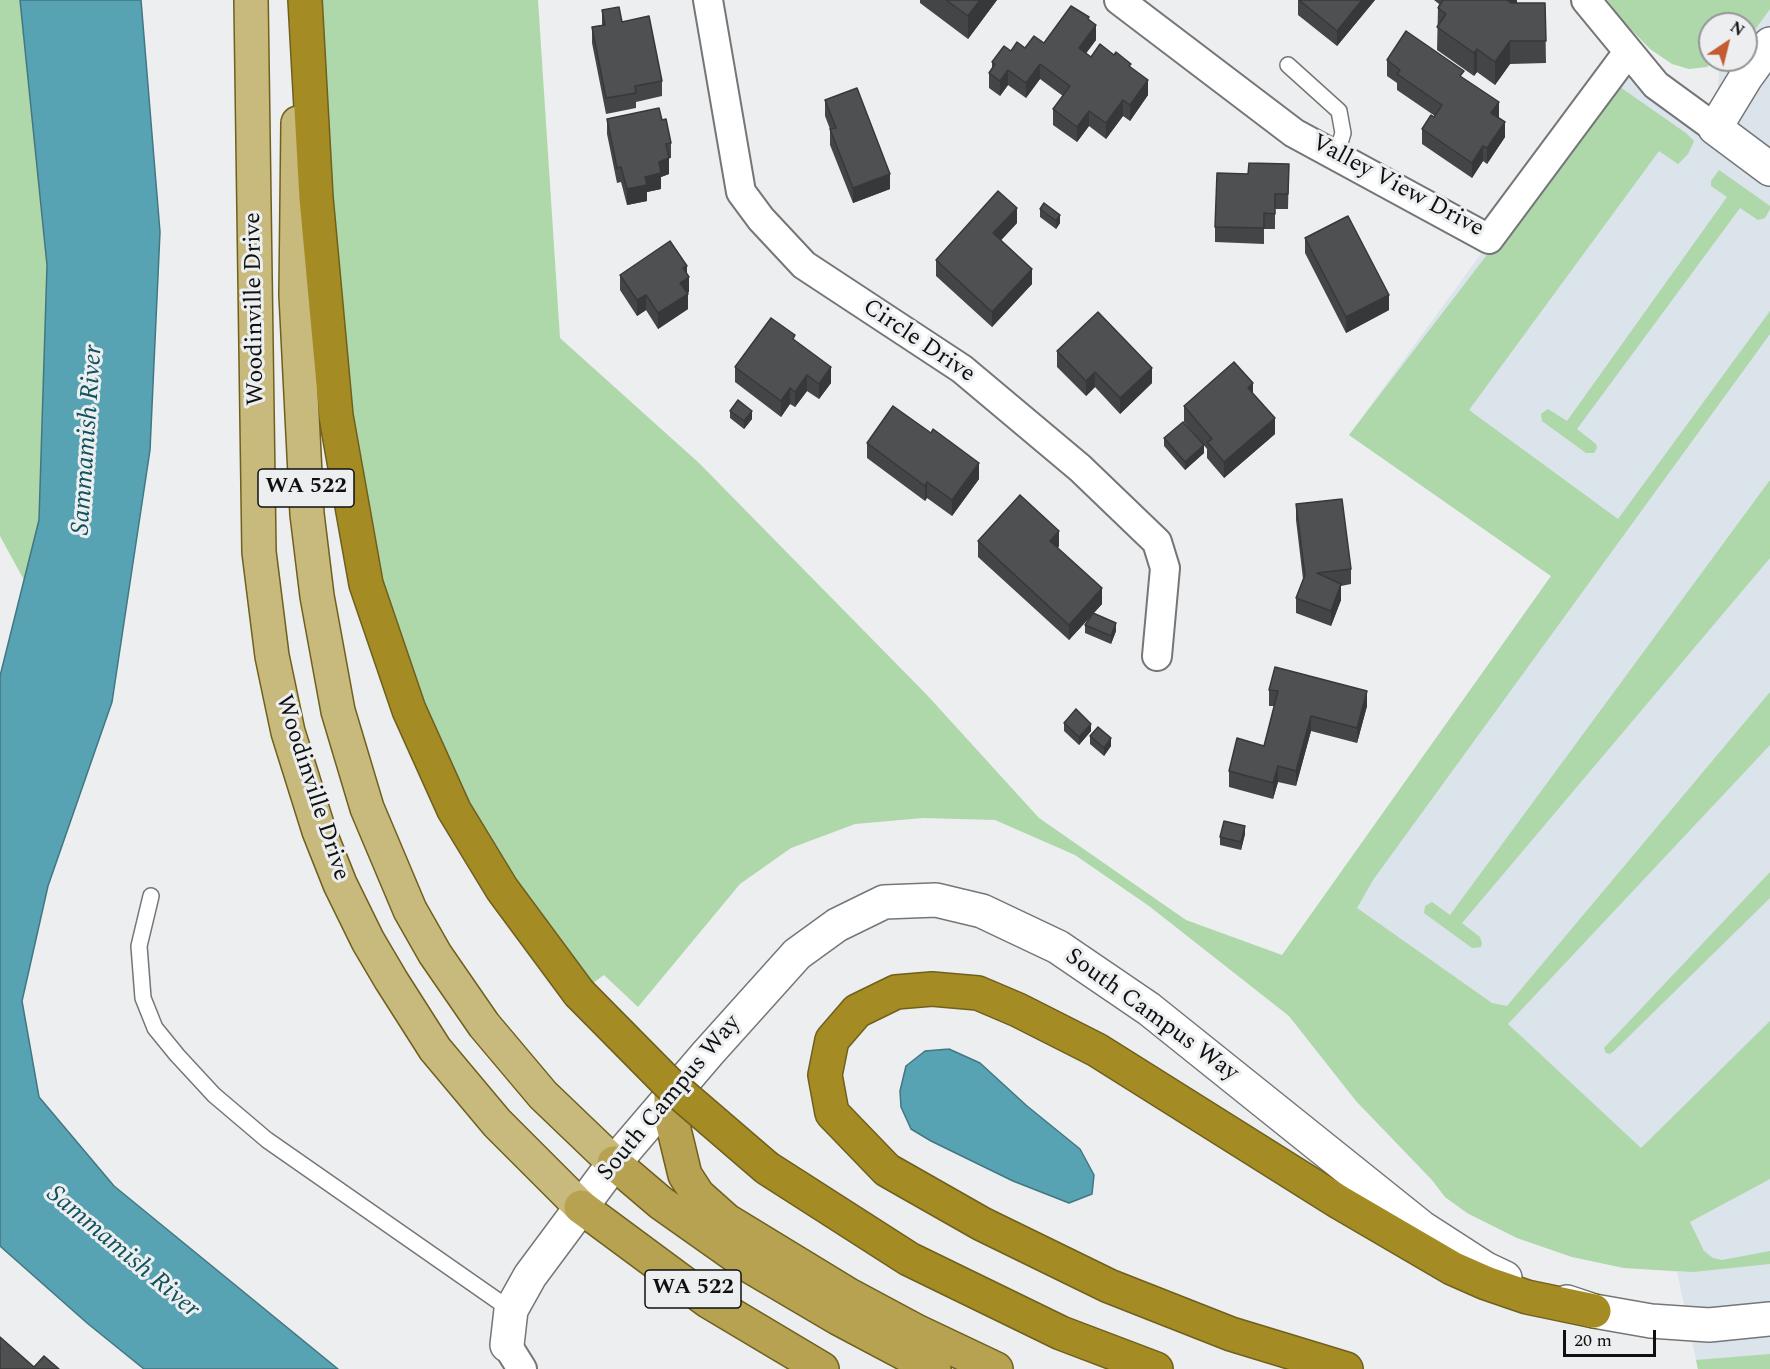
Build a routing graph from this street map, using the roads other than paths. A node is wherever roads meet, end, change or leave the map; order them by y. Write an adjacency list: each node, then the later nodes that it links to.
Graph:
1 (251, 0): 16 (main road, Woodinville Drive / WA 522)
2 (303, 0): 15 (main road, Woodinville Drive / WA 522); 24 (highway, bridge)
3 (708, 0): 12 (street, Circle Drive)
4 (1119, 0): 10 (street, Valley View Drive)
5 (1586, 0): 7 (street)
6 (1770, 44): 9 (street)
7 (1628, 52): 9 (street); 10 (street, Valley View Drive)
8 (1288, 65): 10 (lane)
9 (1715, 128): 11 (street)
10 (1336, 156)
11 (1770, 169)
12 (1157, 656)
13 (151, 896): 17 (lane)
14 (671, 1096): 15 (street, South Campus Way); 18 (street, South Campus Way); 23 (highway)
15 (614, 1163): 16 (street, South Campus Way); 22 (highway, WA 522)
16 (581, 1207): 17 (street, South Campus Way); 21 (highway, WA 522)
17 (512, 1310): 20 (street, South Campus Way)
18 (1594, 1311): 19 (street, South Campus Way); 25 (highway)
19 (1770, 1319)
20 (515, 1357)
21 (822, 1369)
22 (934, 1369)
23 (996, 1369)
24 (1156, 1369)
25 (1347, 1369)

